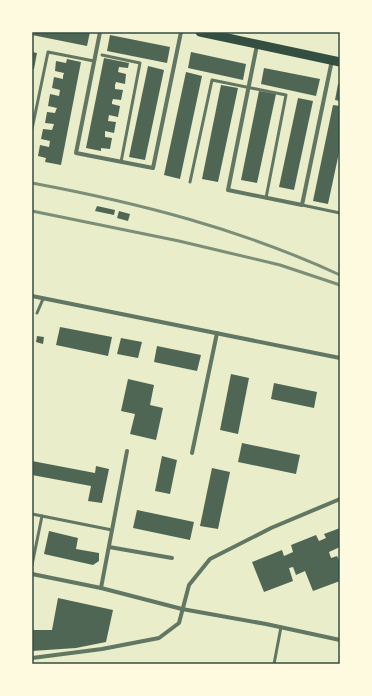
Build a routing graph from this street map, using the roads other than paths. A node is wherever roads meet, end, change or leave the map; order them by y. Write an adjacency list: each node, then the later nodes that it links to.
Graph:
1 (100, 32): 6 (street)
2 (181, 32): 10 (street)
3 (200, 32): 4 (main road)
4 (257, 44): 7 (main road); 8 (street)
5 (102, 55): 10 (lane)
6 (94, 61): 9 (lane); 10 (street)
7 (336, 61): 13 (street)
8 (249, 86): 11 (lane); 12 (lane); 12 (street)
9 (32, 129)
10 (121, 162)
11 (190, 182)
12 (266, 198): 13 (street)
13 (302, 206): 14 (lane)
14 (340, 213)
15 (32, 296): 16 (street)
16 (43, 299): 17 (lane); 18 (street)
17 (37, 313)
18 (217, 333): 19 (street); 21 (street)
19 (340, 358)
20 (127, 451): 25 (street)
21 (192, 453)
22 (340, 499): 31 (street)
23 (32, 514): 24 (lane)
24 (42, 516): 25 (lane); 28 (lane)
25 (112, 530): 26 (street)
26 (109, 547): 27 (street); 30 (street)
27 (172, 558)
28 (32, 565)
29 (32, 574): 30 (street)
30 (101, 588): 31 (street)
31 (182, 609): 32 (street); 34 (street)
32 (281, 627): 33 (street); 35 (lane)
33 (340, 640)
34 (32, 658)
35 (274, 664)

